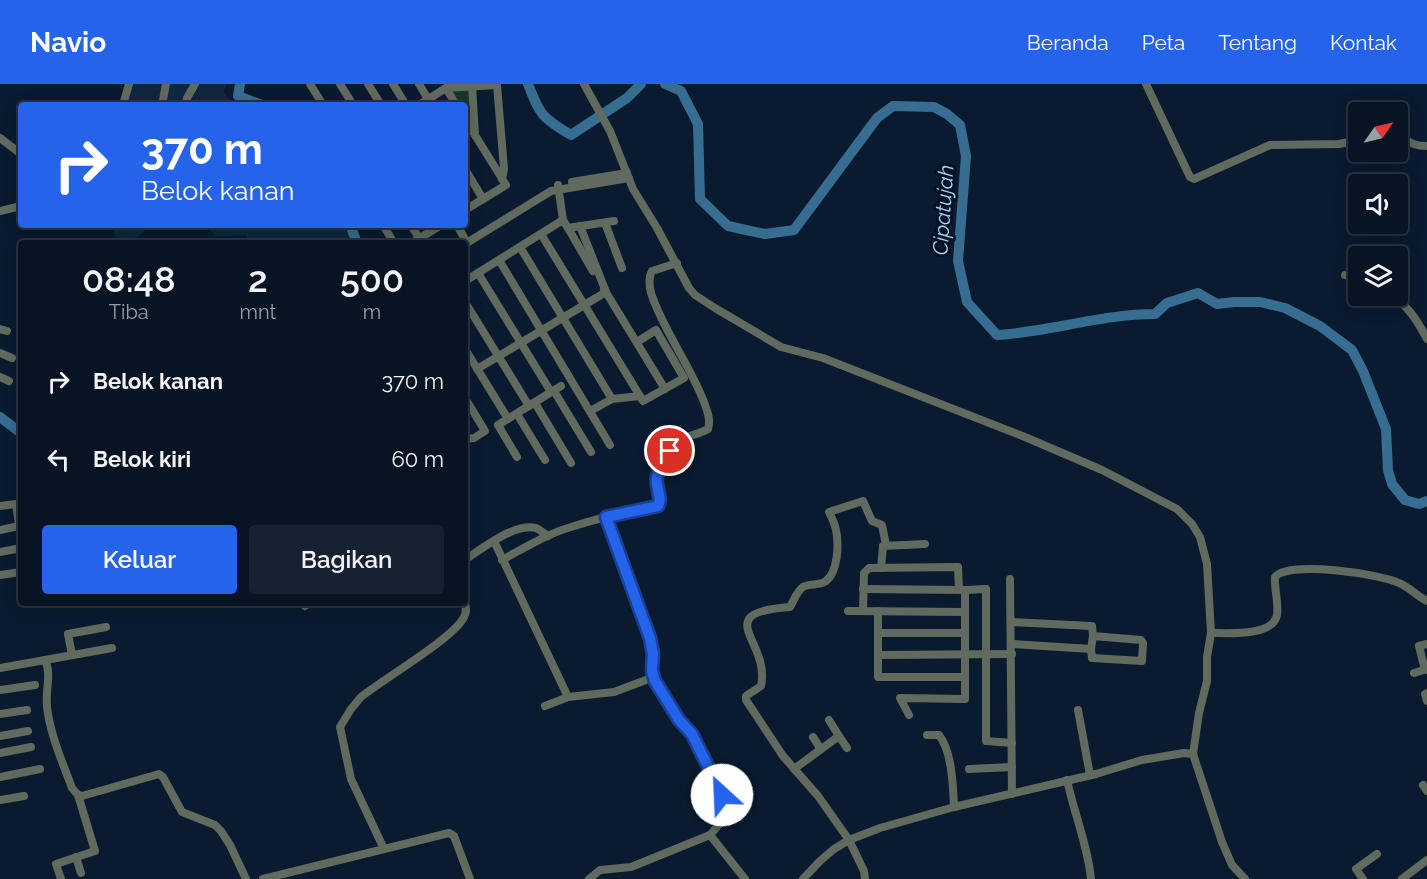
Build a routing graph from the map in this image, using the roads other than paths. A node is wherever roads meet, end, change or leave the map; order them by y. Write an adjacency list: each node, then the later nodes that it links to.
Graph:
1 (129, 84): 13 (street)
2 (166, 84): 14 (street)
3 (195, 84): 15 (street)
4 (310, 84): 16 (street)
5 (340, 84): 17 (street)
6 (368, 84): 18 (street)
7 (393, 84): 19 (street)
8 (419, 84): 20 (street)
9 (584, 84): 31 (street)
10 (1146, 84): 27 (street)
11 (472, 86): 12 (street); 24 (street); 32 (street)
12 (446, 88): 21 (street); 22 (street)
13 (124, 102)
14 (163, 102)
15 (186, 102)
16 (321, 102)
17 (351, 102)
18 (379, 102)
19 (404, 102)
20 (425, 102)
21 (426, 102)
22 (454, 102)
23 (468, 124): 24 (street)
24 (476, 136): 32 (street)
25 (0, 138): 29 (street)
26 (1408, 141): 28 (street)
27 (1348, 142)
28 (1427, 146)
29 (18, 152)
30 (468, 174): 34 (street)
31 (628, 176): 33 (street); 49 (street)
32 (504, 182): 34 (street)
33 (559, 190): 38 (street); 46 (street)
34 (483, 199): 36 (street)
35 (18, 207): 37 (street)
36 (468, 208)
37 (0, 211)
38 (563, 220): 43 (street); 44 (street)
39 (614, 221): 40 (street)
40 (605, 223): 41 (street); 50 (street)
41 (580, 226): 43 (street); 55 (street)
42 (436, 228): 45 (street)
43 (568, 228): 55 (street)
44 (541, 234): 47 (street); 56 (street)
45 (418, 240)
46 (468, 242)
47 (520, 247): 48 (street); 59 (street)
48 (499, 260): 51 (street); 60 (street)
49 (677, 264): 87 (street); 115 (street)
50 (622, 268)
51 (478, 273): 54 (street); 62 (street)
52 (1345, 275): 53 (street)
53 (1348, 276)
54 (468, 279)
55 (606, 292): 56 (street); 63 (street)
56 (584, 305): 59 (street); 73 (street)
57 (1406, 306): 61 (street)
58 (468, 307): 66 (street)
59 (563, 318): 60 (street); 74 (street)
60 (541, 330): 62 (street); 77 (street)
61 (1427, 339)
62 (520, 342): 66 (street); 72 (street)
63 (637, 342): 71 (street); 71 (street)
64 (0, 353): 67 (street)
65 (468, 354): 68 (street)
66 (498, 356): 68 (street); 76 (street)
67 (12, 358)
68 (477, 369): 79 (street)
69 (0, 377): 70 (street)
70 (9, 381)
71 (664, 389): 73 (street)
72 (555, 390): 76 (street); 82 (street)
73 (640, 396): 74 (street)
74 (612, 399): 77 (street)
75 (468, 403): 80 (street)
76 (532, 404): 78 (street); 85 (street)
77 (590, 411): 81 (street)
78 (517, 414): 79 (street); 84 (street)
79 (508, 419): 83 (street)
80 (468, 439)
81 (610, 445)
82 (591, 452)
83 (517, 458)
84 (545, 460)
85 (571, 463)
86 (0, 506): 88 (street)
87 (606, 517): 91 (street); 130 (street)
88 (18, 520)
89 (18, 526): 90 (street)
90 (0, 530)
91 (548, 536): 92 (street); 98 (street)
92 (494, 541): 97 (street); 98 (street)
93 (925, 544): 94 (street)
94 (886, 545): 99 (street); 156 (street)
95 (18, 549): 96 (street)
96 (0, 552)
97 (468, 558)
98 (502, 560): 135 (street)
99 (881, 568): 103 (street); 104 (street)
100 (18, 572): 101 (street)
101 (0, 575)
102 (1010, 579): 111 (street)
103 (863, 589): 104 (street); 108 (street)
104 (962, 590): 110 (street); 125 (street)
105 (1427, 601): 115 (street)
106 (466, 606): 168 (street)
107 (848, 611): 108 (street)
108 (863, 611): 109 (street)
109 (878, 611): 110 (street); 113 (street)
110 (965, 612): 114 (street)
111 (1011, 622): 116 (street); 117 (street)
112 (106, 627): 122 (street)
113 (878, 633): 114 (street); 123 (street)
114 (965, 633): 124 (street)
115 (1211, 633): 153 (street)
116 (1093, 636): 120 (street); 120 (street)
117 (1012, 644): 120 (street); 121 (street)
118 (1427, 644): 128 (street)
119 (112, 648): 122 (street)
120 (1091, 649)
121 (1012, 654): 125 (street); 148 (street)
122 (72, 655): 126 (street)
123 (878, 655): 124 (street); 131 (street)
124 (965, 655): 125 (street); 131 (street)
125 (986, 655): 148 (street)
126 (45, 660): 127 (street); 162 (street)
127 (0, 668)
128 (1426, 670): 129 (street)
129 (1414, 673)
130 (654, 677): 135 (street); 166 (street)
131 (965, 677): 141 (street)
132 (35, 685): 133 (street)
133 (0, 690)
134 (1427, 693): 136 (street)
135 (568, 697): 137 (street)
136 (1427, 701)
137 (545, 706)
138 (27, 710): 140 (street)
139 (1078, 710): 158 (street)
140 (0, 714)
141 (909, 715)
142 (830, 720): 146 (street)
143 (28, 731): 145 (street)
144 (927, 735): 165 (street)
145 (0, 736)
146 (839, 736): 150 (street); 151 (street)
147 (813, 737): 150 (street)
148 (1012, 743): 154 (street)
149 (31, 747): 152 (street)
150 (820, 748): 156 (street)
151 (847, 748)
152 (0, 753)
153 (1193, 754): 158 (street); 182 (street)
154 (1012, 767): 157 (street); 161 (street)
155 (40, 769): 159 (street)
156 (794, 769): 167 (street)
157 (969, 769)
158 (1090, 775): 160 (street)
159 (0, 777)
160 (1067, 780): 161 (street); 181 (street)
161 (1012, 794): 165 (street)
162 (78, 795): 170 (street); 174 (street)
163 (24, 796): 164 (street)
164 (0, 800)
165 (954, 807): 167 (street)
166 (710, 835): 177 (street); 178 (street)
167 (849, 840): 179 (street); 180 (street)
168 (384, 849): 175 (street); 176 (street)
169 (1377, 854): 183 (street)
170 (76, 857): 172 (street); 173 (street)
171 (1427, 860): 184 (street)
172 (81, 873)
173 (61, 879)
174 (246, 879)
175 (263, 879)
176 (470, 879)
177 (589, 879)
178 (745, 879)
179 (803, 879)
180 (865, 879)
181 (1091, 879)
182 (1245, 879)
183 (1363, 879)
184 (1402, 879)

